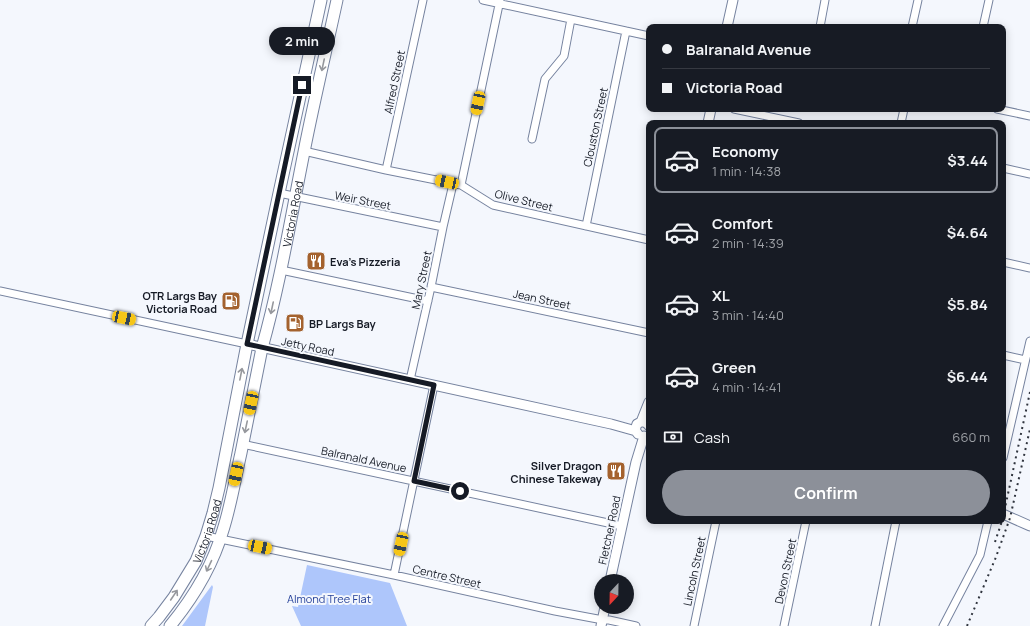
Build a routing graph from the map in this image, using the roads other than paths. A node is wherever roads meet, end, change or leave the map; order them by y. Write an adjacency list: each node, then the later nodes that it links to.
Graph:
1 (321, 0): 28 (highway, Victoria Road)
2 (337, 0): 22 (highway, Victoria Road, one-way to 22)
3 (423, 0): 24 (street, Alfred Street)
4 (483, 0): 9 (street)
5 (733, 0): 11 (street)
6 (825, 0): 12 (street)
7 (918, 0): 13 (street)
8 (989, 0): 14 (street)
9 (500, 2): 10 (street); 27 (street)
10 (571, 19): 15 (street); 21 (street)
11 (728, 24)
12 (821, 24)
13 (913, 24)
14 (984, 24)
15 (626, 32): 16 (street); 30 (street, Clouston Street)
16 (646, 35)
17 (1006, 111): 19 (street)
18 (748, 112): 20 (street)
19 (1030, 116)
20 (784, 120)
21 (532, 139)
22 (304, 151): 24 (street, Olive Street); 29 (highway, Victoria Road)
23 (1006, 169): 25 (street)
24 (386, 170): 26 (street, Olive Street)
25 (1030, 174)
26 (453, 184): 27 (street, Olive Street); 31 (street, Mary Street)
27 (461, 185): 30 (street, Olive Street)
28 (279, 193): 29 (street, Weir Street); 41 (highway, Victoria Road)
29 (296, 197): 31 (street, Weir Street); 35 (highway, Victoria Road)
30 (586, 226): 32 (street, Olive Street)
31 (443, 227): 36 (street, Mary Street)
32 (646, 239)
33 (1006, 263): 34 (street)
34 (1030, 268)
35 (281, 270): 38 (street); 42 (highway, Victoria Road, one-way to 42)
36 (431, 287): 38 (street, Mary Street); 39 (street, Jean Street)
37 (0, 291): 41 (street, Jetty Road)
38 (428, 301): 45 (street, Mary Street)
39 (646, 332)
40 (1030, 341): 44 (street)
41 (247, 344): 42 (street, Jetty Road); 58 (highway, Victoria Road, one-way to 41)
42 (262, 348): 45 (street, Jetty Road); 48 (highway, Victoria Road, one-way to 48)
43 (1006, 356): 44 (street)
44 (1025, 360): 49 (street)
45 (410, 380): 46 (street, Jetty Road)
46 (434, 385): 47 (street, Jetty Road); 50 (street)
47 (644, 430): 56 (street, Fletcher Road)
48 (242, 444): 50 (street, Balranald Avenue); 59 (highway, Victoria Road)
49 (1006, 445)
50 (414, 481): 56 (street, Balranald Avenue); 61 (street)
51 (1006, 515): 57 (street)
52 (715, 524): 66 (street, Lincoln Street)
53 (805, 524): 67 (street, Devon Street)
54 (895, 524): 68 (street)
55 (987, 524): 69 (street)
56 (622, 526): 60 (street, Fletcher Road)
57 (1030, 526)
58 (206, 536): 59 (street, Centre Street); 63 (highway, Victoria Road, one-way to 58)
59 (220, 539): 61 (street, Centre Street); 64 (highway, Victoria Road, one-way to 64)
60 (612, 574)
61 (394, 575): 62 (street, Centre Street)
62 (602, 623): 65 (street, Centre Street)
63 (150, 626)
64 (170, 626)
65 (636, 626)
66 (694, 626)
67 (784, 626)
68 (875, 626)
69 (944, 626)

